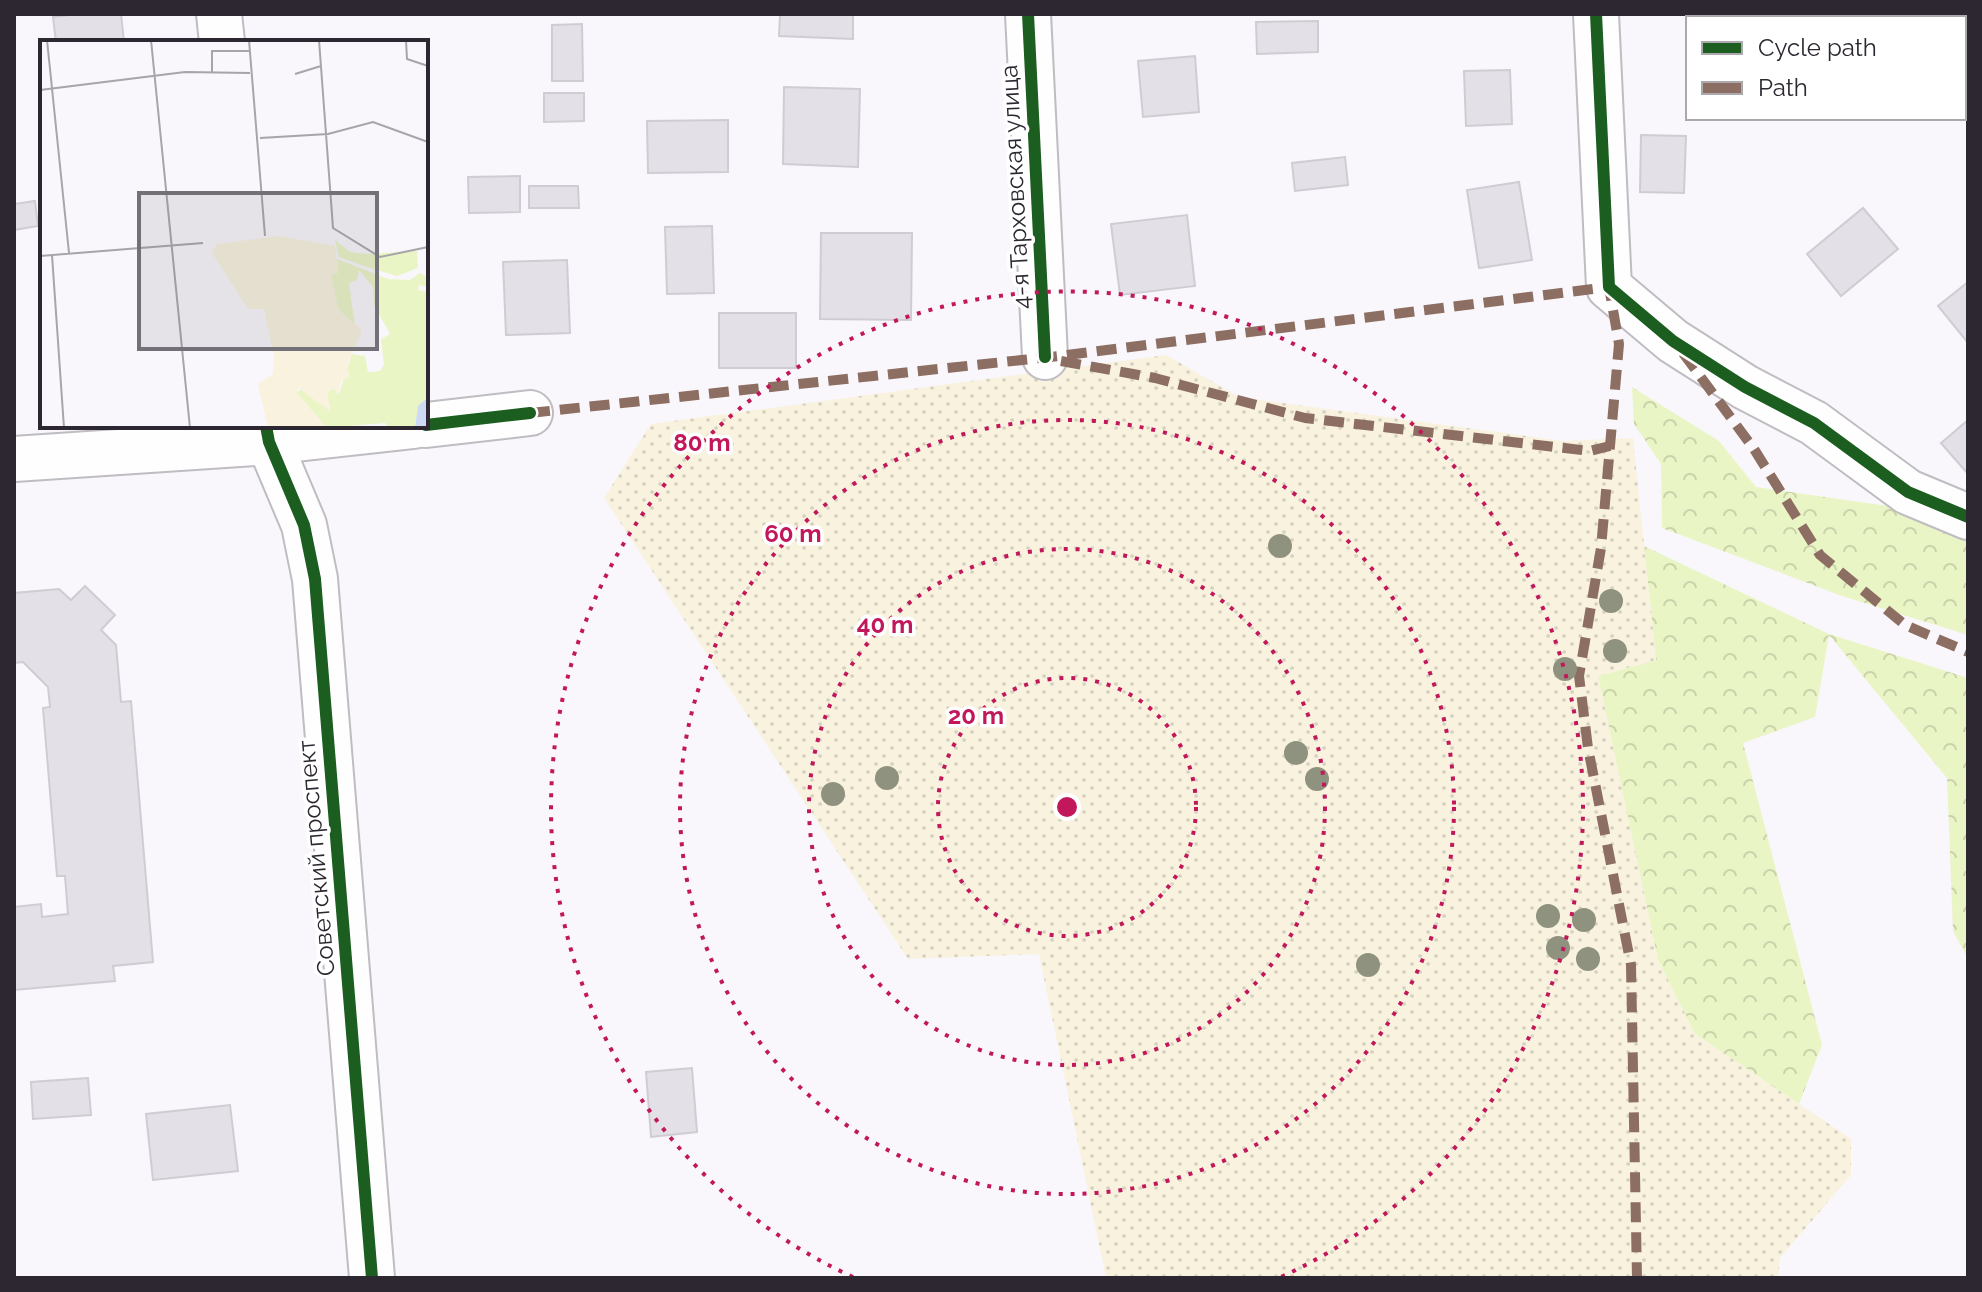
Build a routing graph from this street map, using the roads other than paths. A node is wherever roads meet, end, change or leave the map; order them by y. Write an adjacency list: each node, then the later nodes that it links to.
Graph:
1 (219, 14): 4 (street)
2 (1028, 14): 5 (street, 4-я Тарховская улица)
3 (1596, 14): 11 (street)
4 (222, 40)
5 (1045, 357)
6 (530, 413): 7 (street)
7 (428, 425)
8 (378, 428): 9 (street)
9 (268, 434): 10 (street); 12 (street, Советский проспект)
10 (14, 459)
11 (1968, 517)
12 (372, 1278)

